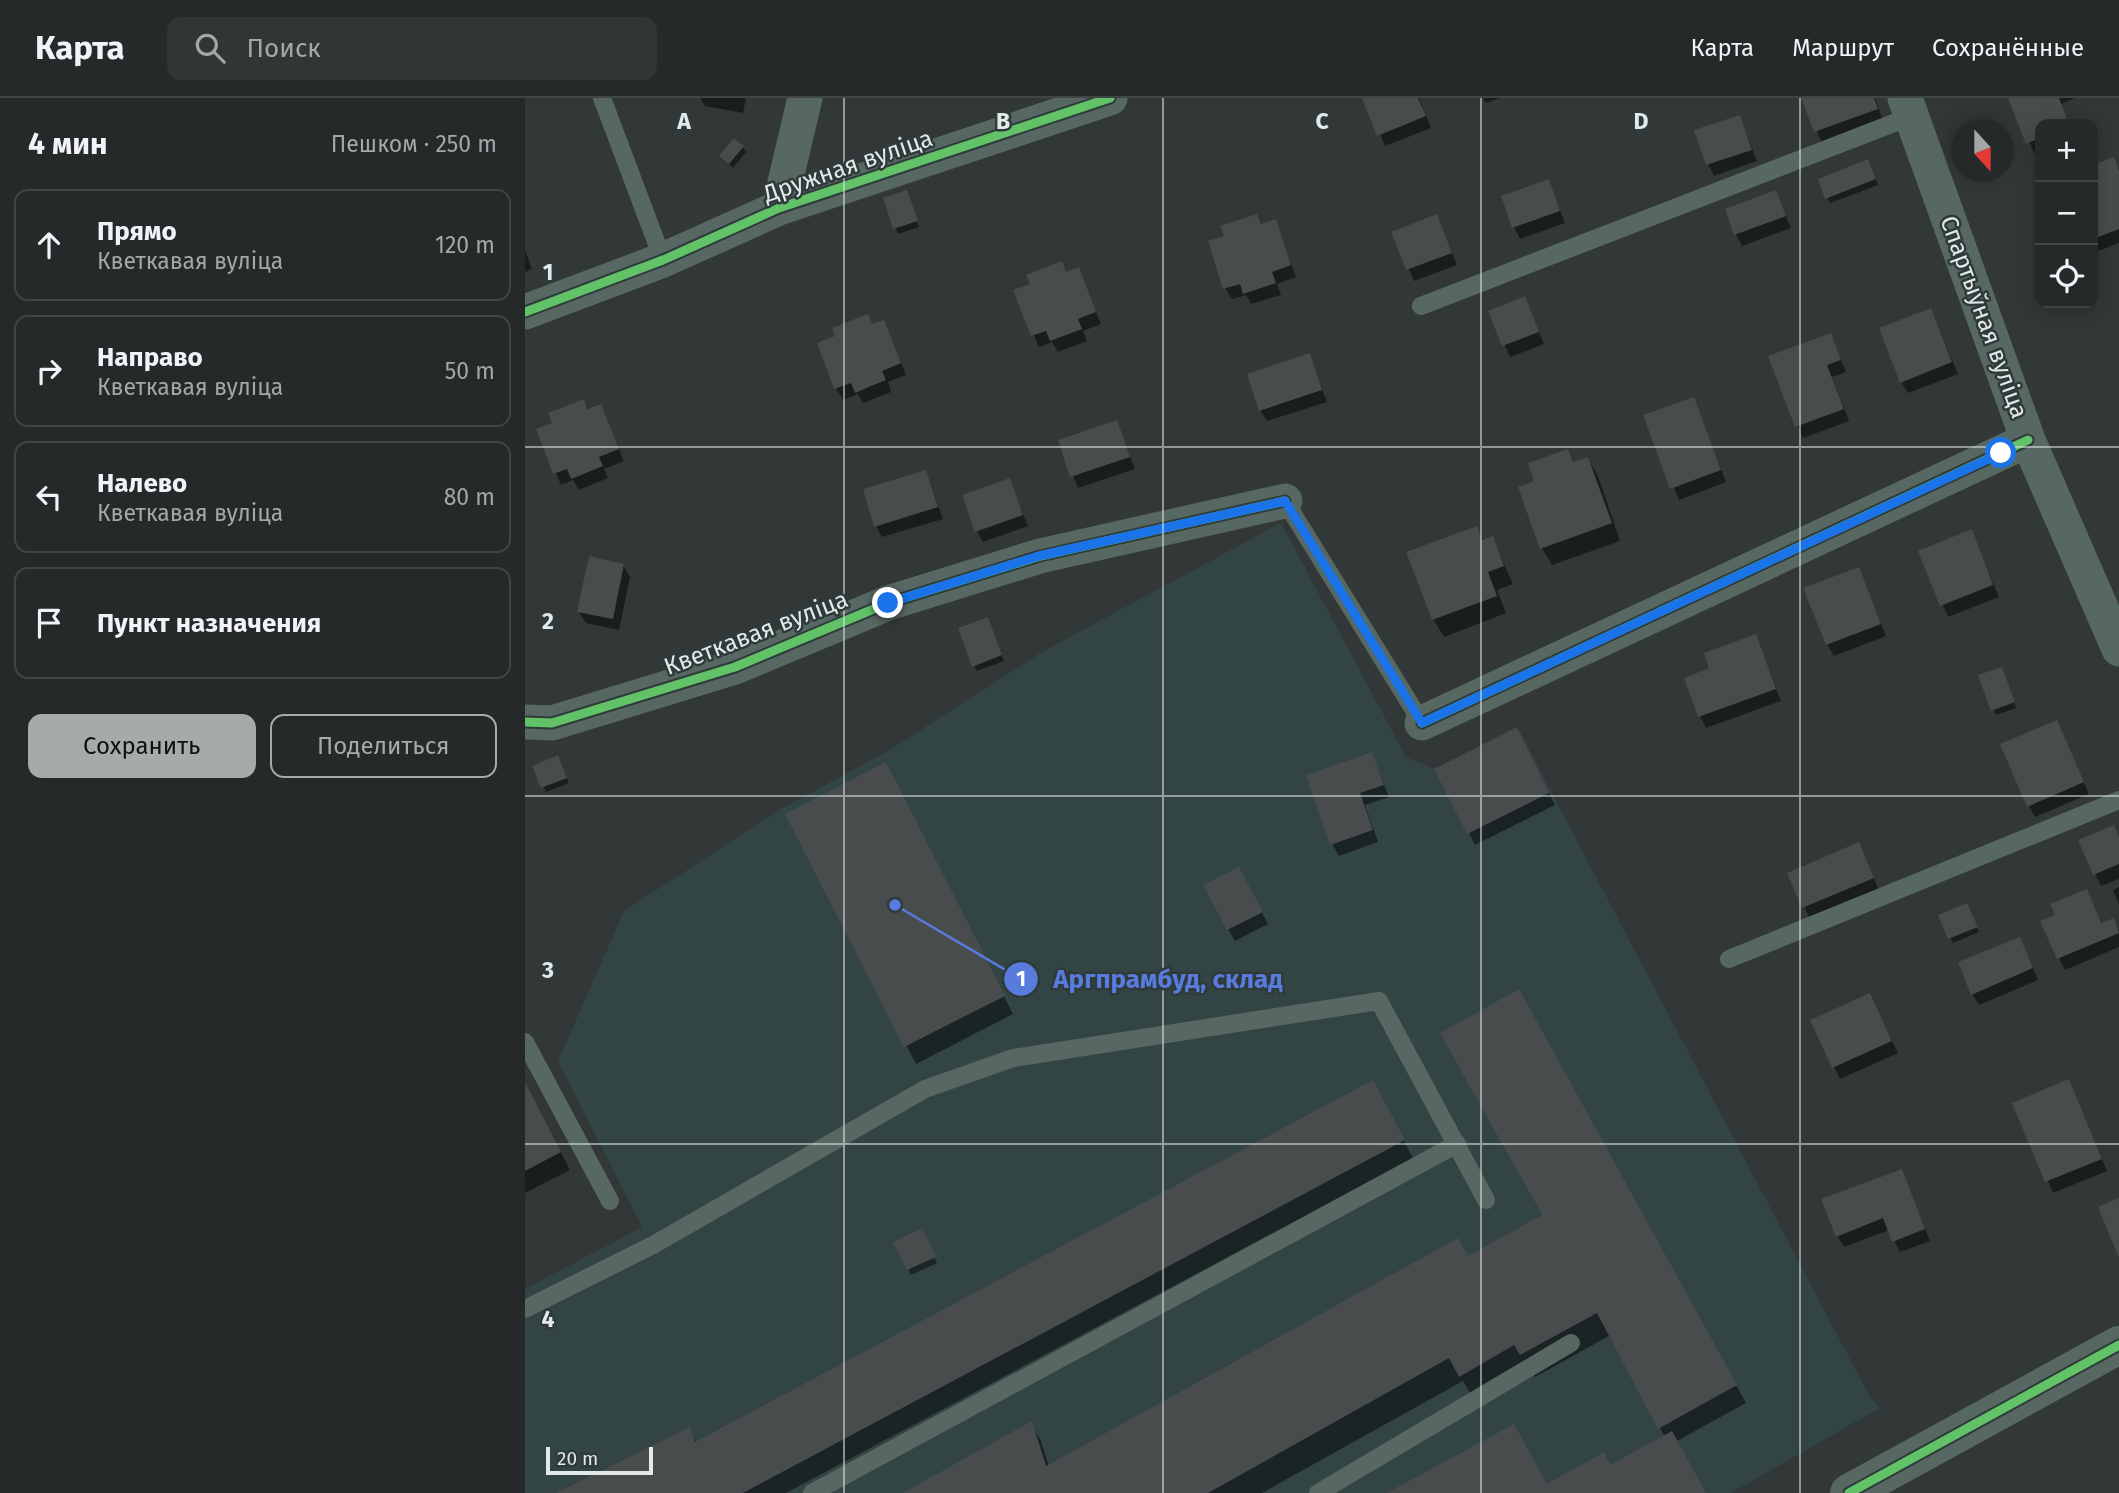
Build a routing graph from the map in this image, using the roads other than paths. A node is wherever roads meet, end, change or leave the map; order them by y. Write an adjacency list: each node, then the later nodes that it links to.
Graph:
1 (602, 98): 6 (lane)
2 (804, 98): 5 (street)
3 (1110, 98): 5 (street, Дружная вуліца)
4 (1908, 107): 7 (lane); 9 (street, Спартыўная вуліца)
5 (779, 208): 6 (street, Дружная вуліца)
6 (663, 260): 8 (street, Дружная вуліца)
7 (1421, 306)
8 (525, 312)
9 (2014, 447): 11 (street, Спартыўная вуліца); 13 (street, Кветкавая вуліца)
10 (1285, 501): 12 (street, Кветкавая вуліца); 13 (lane, Кветкавая вуліца)
11 (2119, 649)
12 (525, 722)
13 (1422, 723)
14 (2119, 800): 15 (lane)
15 (1729, 959)
16 (525, 1042): 18 (lane)
17 (1457, 1144): 19 (lane); 20 (lane); 24 (lane)
18 (610, 1200)
19 (1486, 1200)
20 (525, 1309)
21 (1571, 1343): 25 (lane)
22 (2119, 1345): 23 (street)
23 (1850, 1492)
24 (812, 1493)
25 (1318, 1493)

